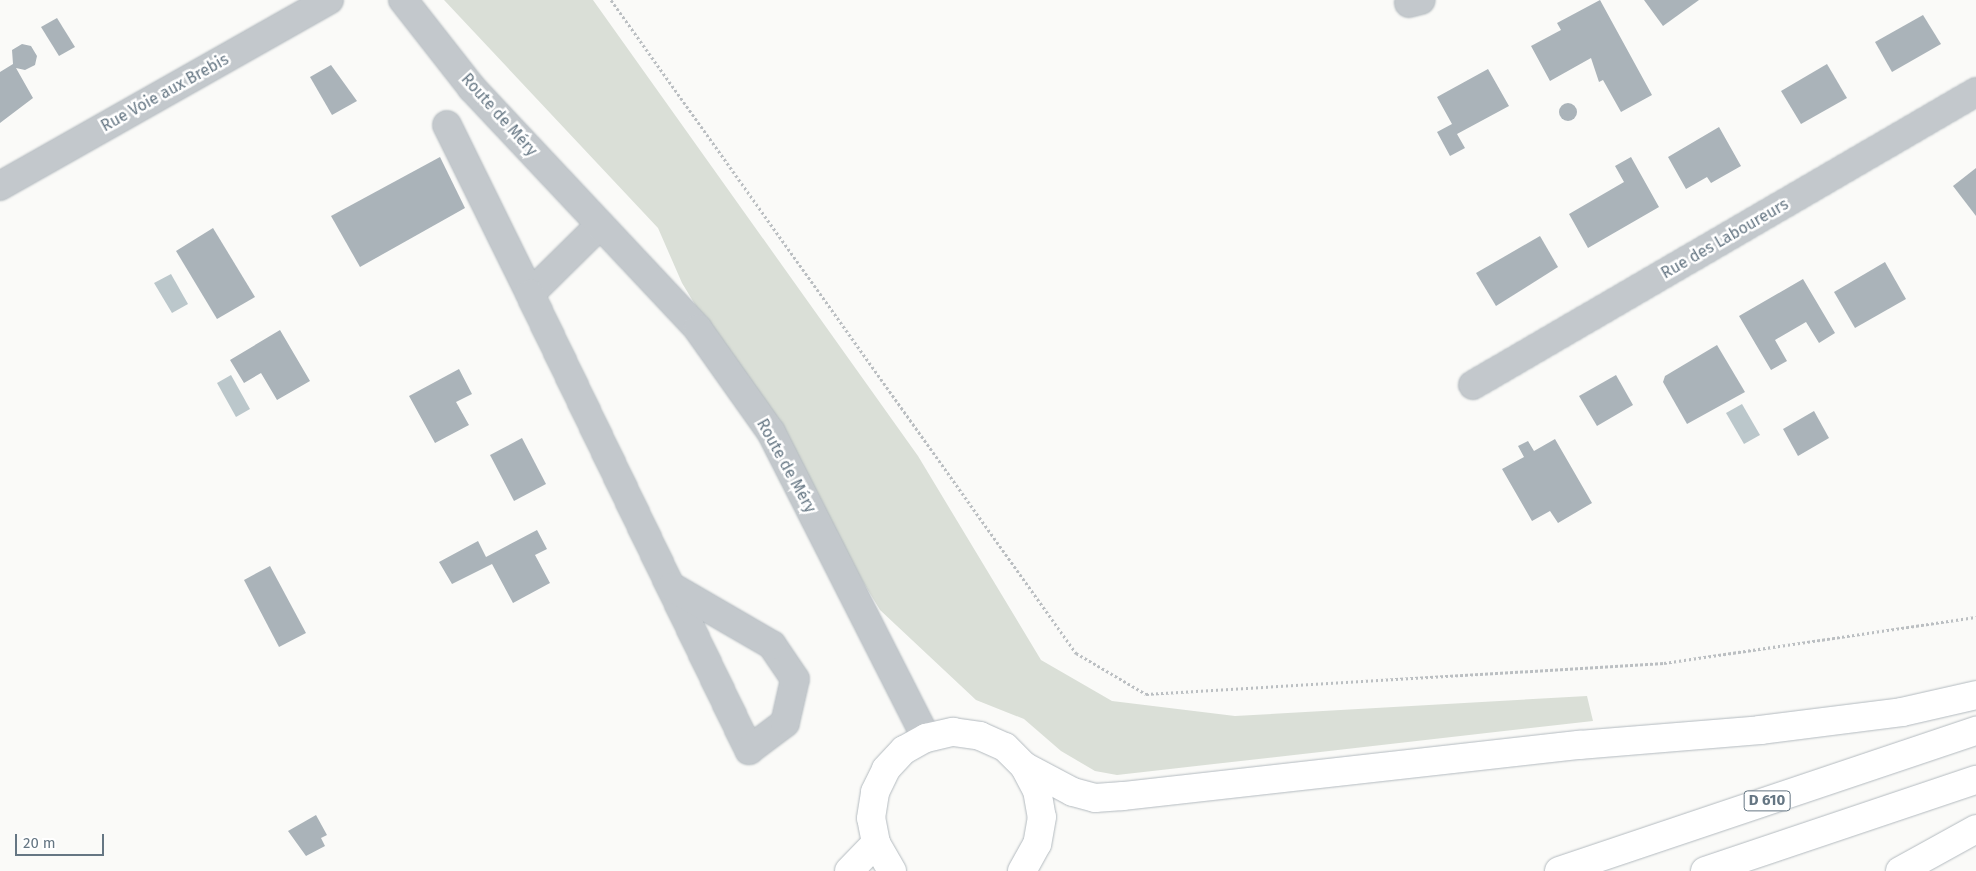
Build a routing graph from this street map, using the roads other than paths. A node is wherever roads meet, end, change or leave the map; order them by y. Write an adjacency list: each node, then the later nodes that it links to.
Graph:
1 (329, 0): 5 (street, Rue Voie aux Brebis)
2 (403, 0): 6 (street, Route de Méry)
3 (1976, 92): 8 (street, Rue des Laboureurs)
4 (447, 124): 7 (street)
5 (0, 186)
6 (600, 225): 7 (street); 12 (street, Route de Méry)
7 (530, 294): 9 (street)
8 (1473, 385)
9 (672, 587): 9 (street)
10 (1976, 695): 13 (main road)
11 (1976, 731): 20 (main road, D 610)
12 (926, 738): 13 (main road); 16 (main road)
13 (1024, 766): 19 (main road)
14 (1976, 780): 21 (main road)
15 (1976, 829): 22 (main road)
16 (876, 843): 17 (main road); 18 (main road)
17 (849, 871)
18 (892, 871)
19 (1022, 871)
20 (1558, 871)
21 (1705, 871)
22 (1900, 871)

